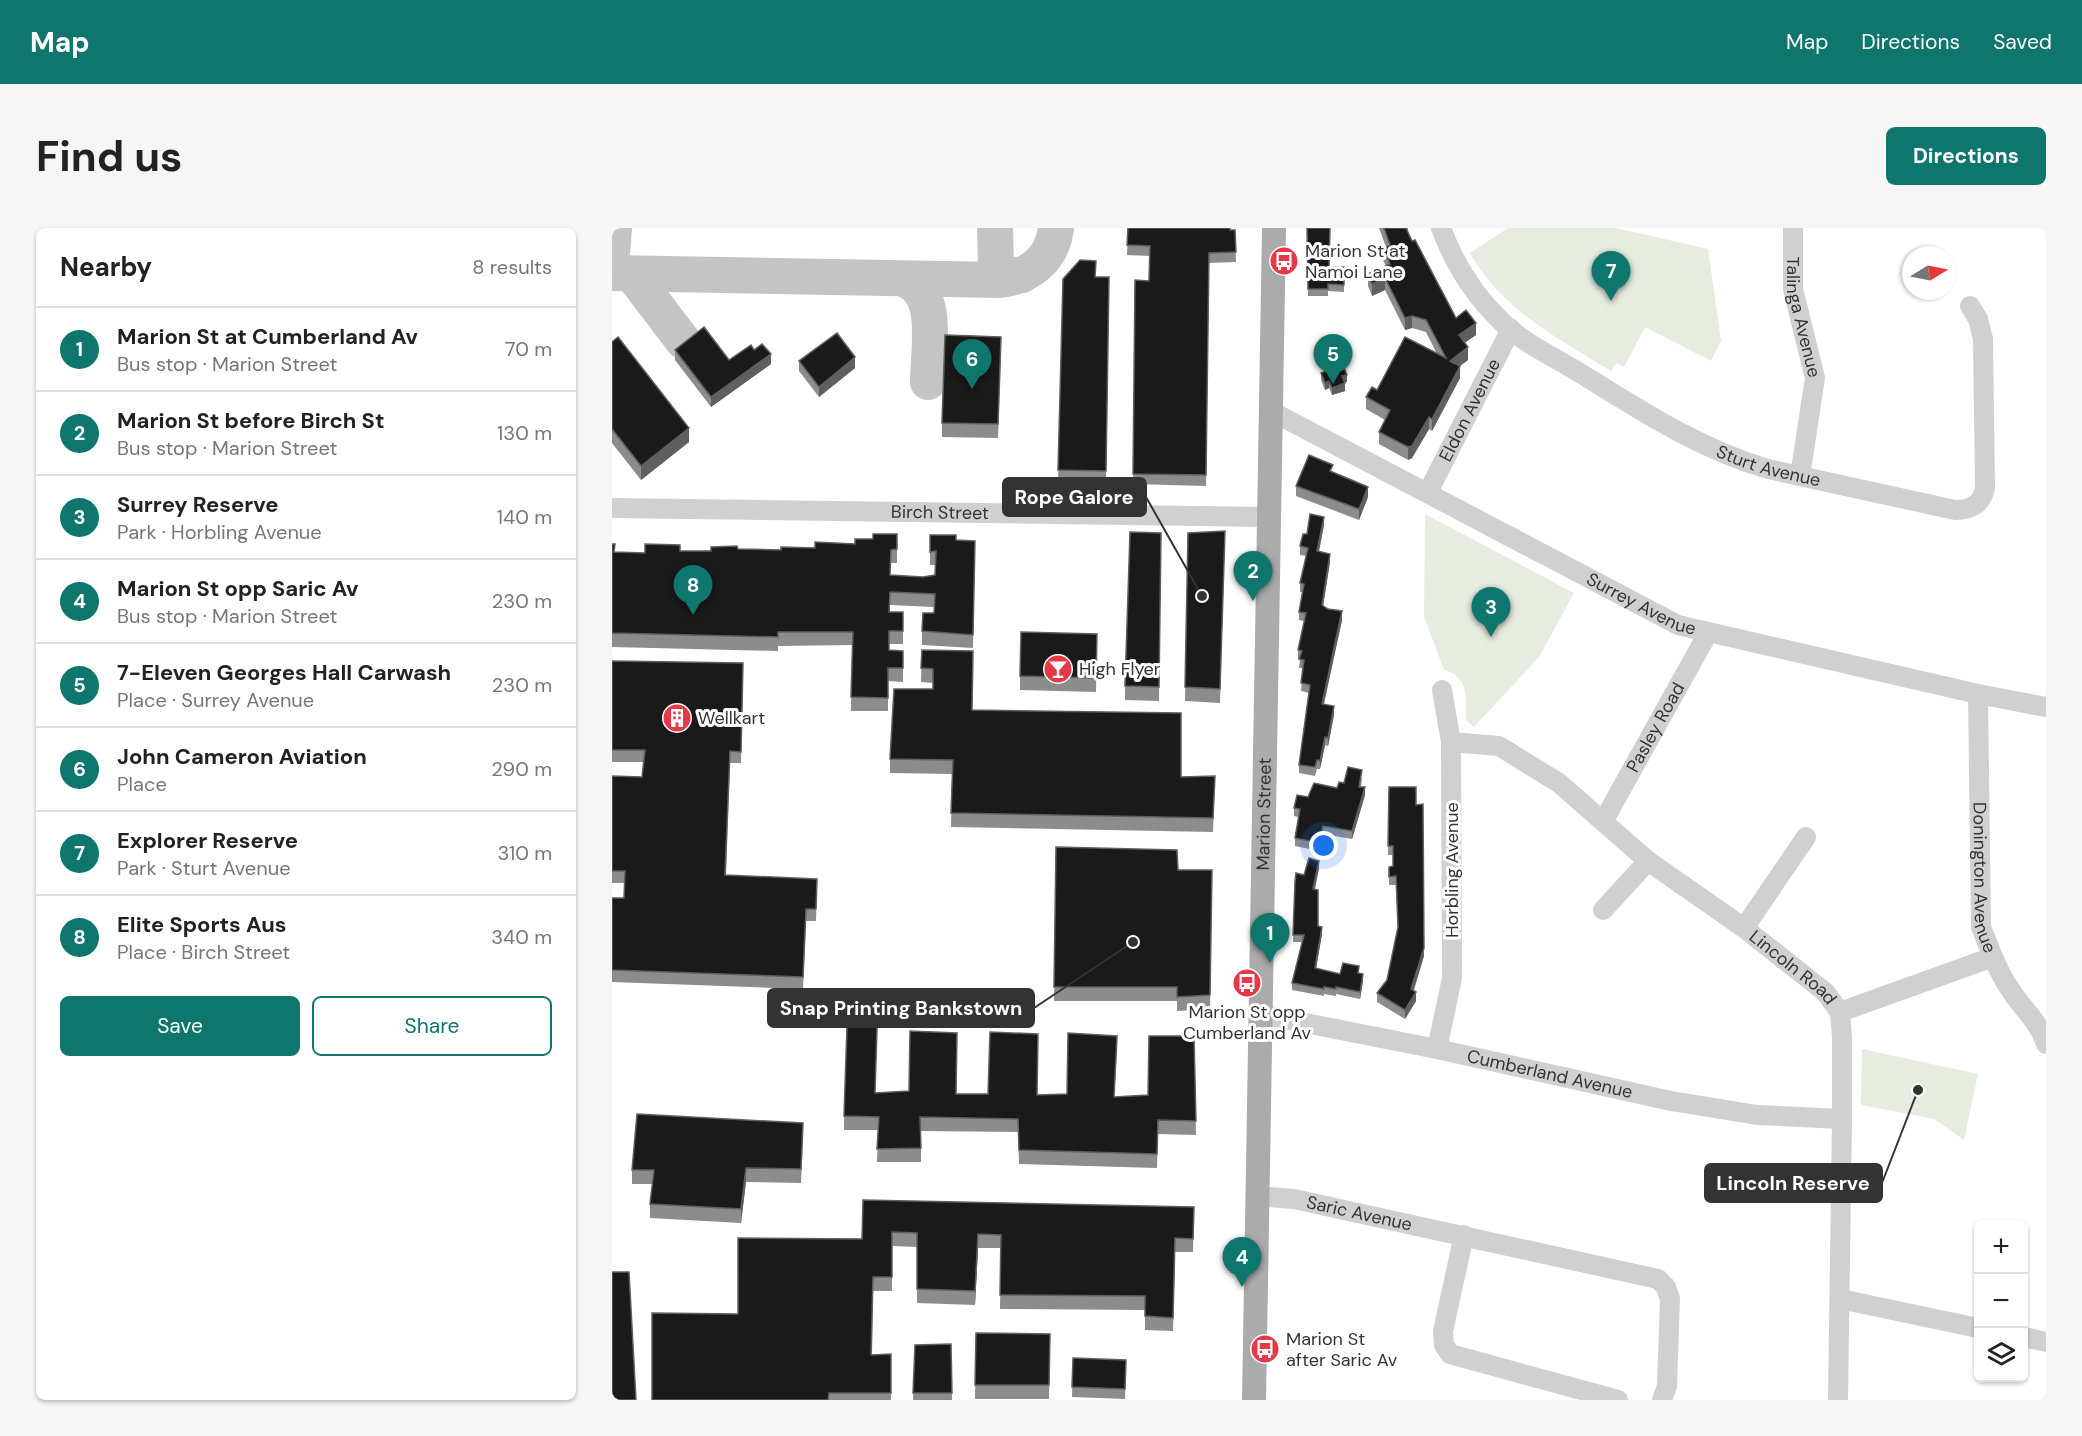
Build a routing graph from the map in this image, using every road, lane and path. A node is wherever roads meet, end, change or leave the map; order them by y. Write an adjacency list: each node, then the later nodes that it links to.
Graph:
1 (1274, 228): 6 (main road, Marion Street)
2 (1441, 228): 5 (street, Sturt Avenue)
3 (1793, 228): 7 (street, Talinga Avenue)
4 (1970, 306): 7 (street, Sturt Avenue)
5 (1511, 329): 7 (street, Sturt Avenue); 8 (street, Eldon Avenue)
6 (1271, 411): 8 (street, Surrey Avenue); 10 (main road, Marion Street)
7 (1800, 476)
8 (1428, 492): 11 (street, Surrey Avenue)
9 (612, 508): 10 (street, Birch Street)
10 (1269, 517): 23 (main road, Marion Street)
11 (1708, 633): 13 (street, Surrey Avenue); 16 (street, Pasley Road)
12 (1442, 690): 15 (street, Horbling Avenue)
13 (1978, 694): 14 (street, Surrey Avenue); 21 (street, Donington Avenue)
14 (2046, 707)
15 (1451, 742): 16 (street, Lincoln Road); 25 (street, Horbling Avenue)
16 (1604, 820): 18 (street, Lincoln Road)
17 (1806, 837): 20 (street)
18 (1648, 861): 19 (street); 20 (street, Lincoln Road)
19 (1603, 910)
20 (1744, 928): 22 (street, Lincoln Road)
21 (1993, 957): 22 (street); 24 (street, Donington Avenue)
22 (1839, 1012): 26 (street, Lincoln Road)
23 (1260, 1014): 25 (street, Cumberland Avenue); 27 (main road, Marion Street)
24 (2046, 1044)
25 (1437, 1049): 26 (street, Cumberland Avenue)
26 (1842, 1119): 29 (street, Lincoln Road)
27 (1256, 1196): 28 (street, Saric Avenue); 33 (main road, Marion Street)
28 (1464, 1235): 34 (street); 35 (street, Saric Avenue)
29 (1840, 1299): 30 (street); 36 (street, Lincoln Road)
30 (1974, 1327)
31 (2028, 1338): 32 (street)
32 (2046, 1342)
33 (1254, 1400)
34 (1618, 1400)
35 (1662, 1400)
36 (1838, 1400)

